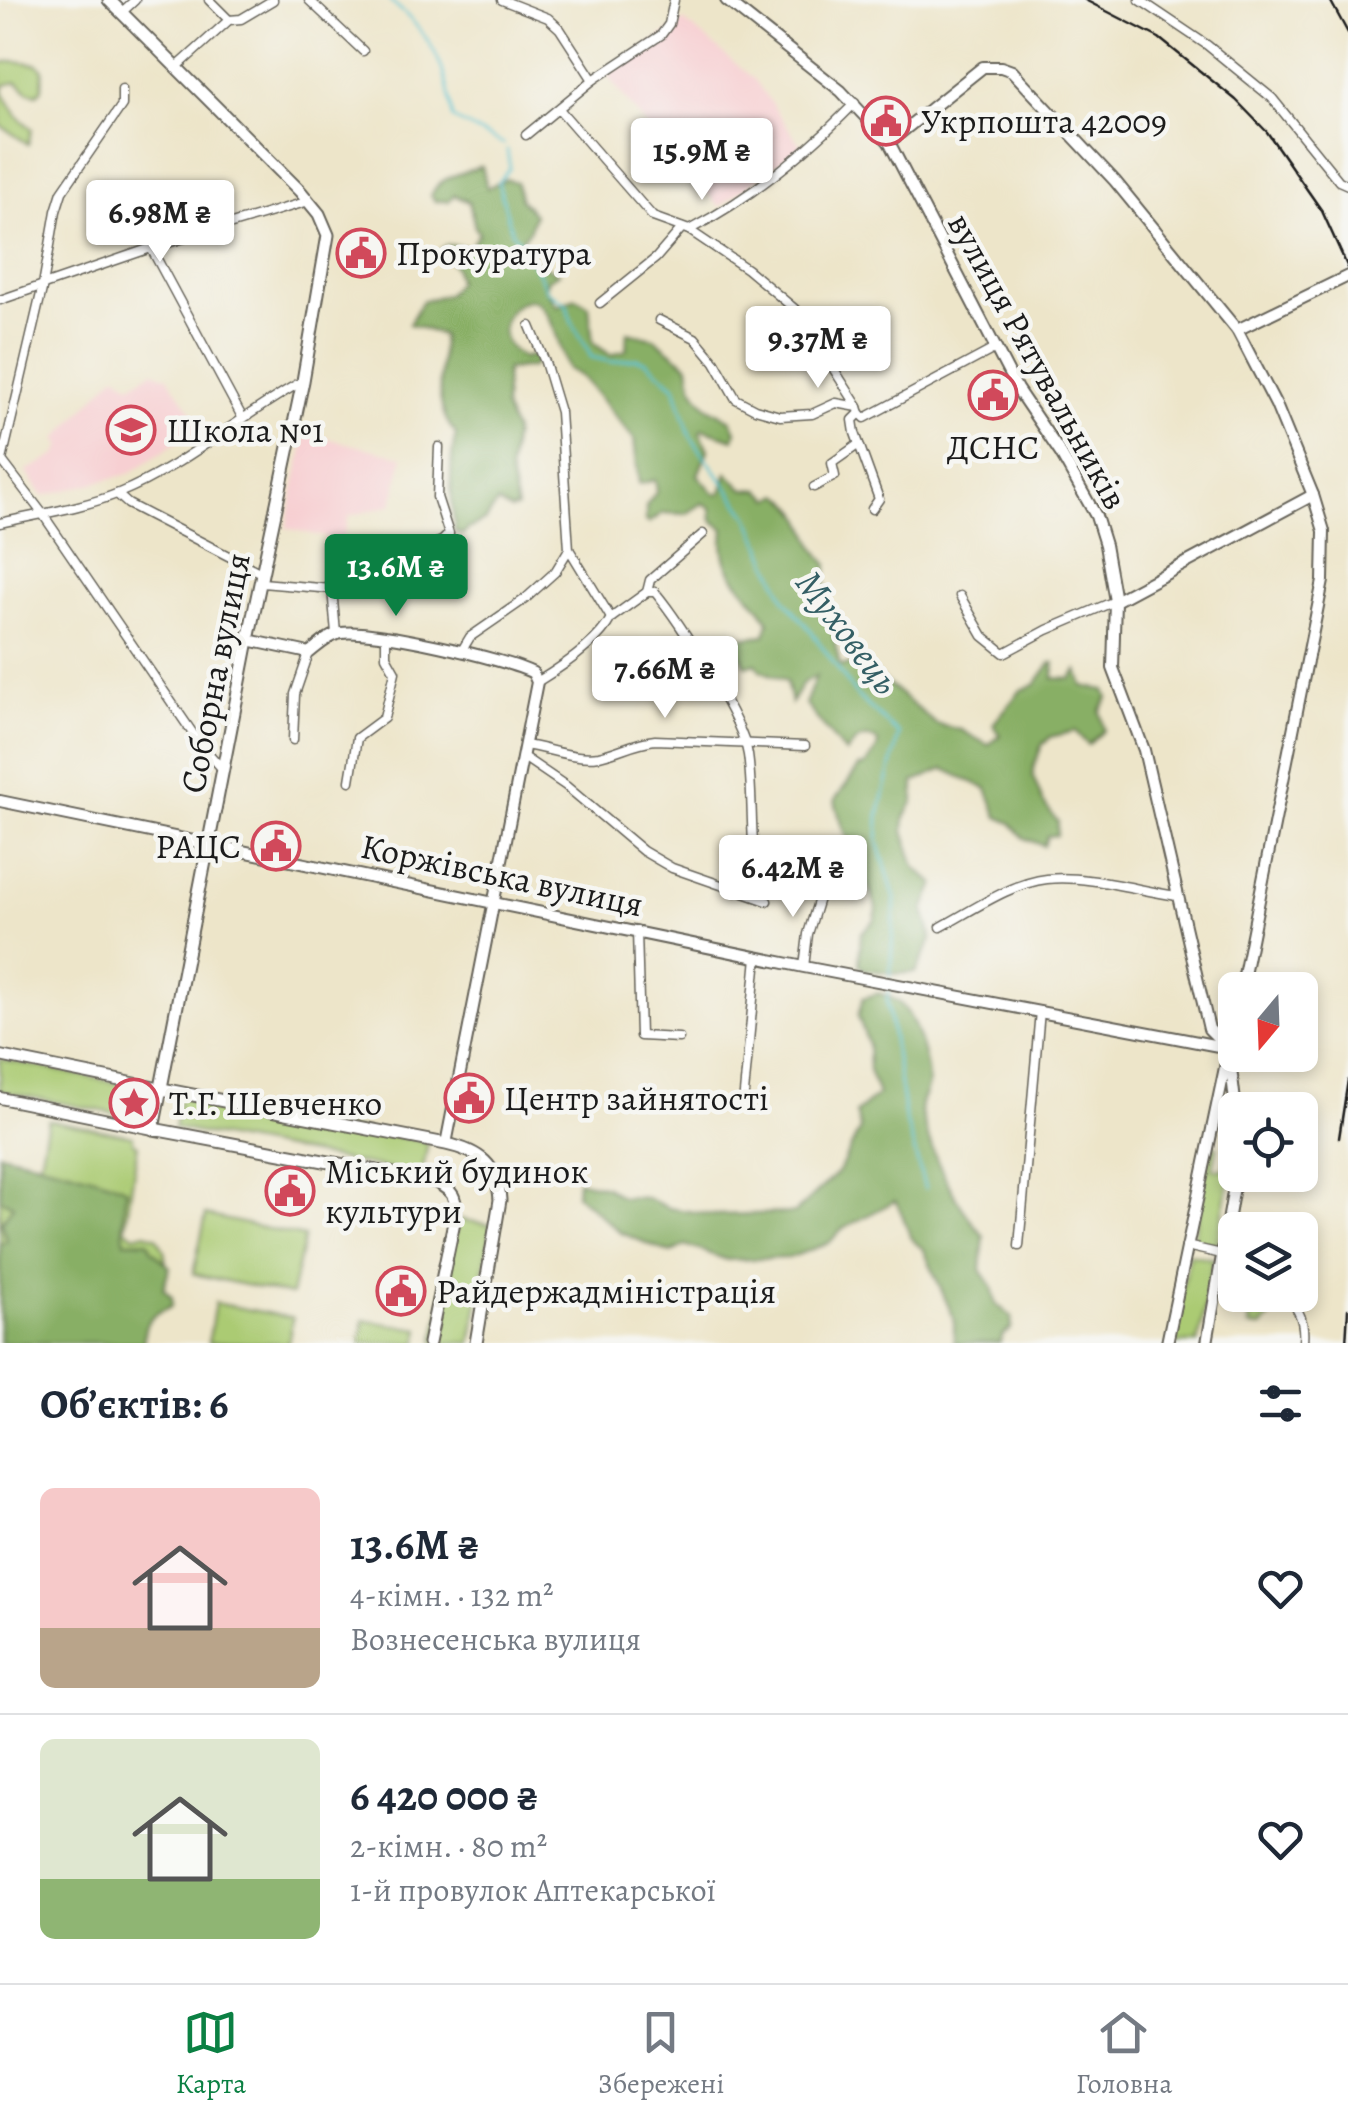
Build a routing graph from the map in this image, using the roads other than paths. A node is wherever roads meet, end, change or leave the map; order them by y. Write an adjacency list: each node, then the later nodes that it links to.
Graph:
1 (110, 0): 10 (main road)
2 (135, 0): 10 (street)
3 (209, 0): 11 (street)
4 (273, 0): 11 (street)
5 (309, 0): 12 (street)
6 (502, 0): 14 (street)
7 (674, 0): 14 (street)
8 (726, 0): 16 (street, вулиця Рятувальників)
9 (1140, 0): 20 (street)
10 (122, 12): 13 (main road)
11 (229, 20): 13 (street)
12 (363, 51)
13 (177, 67): 21 (main road)
14 (593, 80): 17 (street)
15 (122, 89): 25 (street)
16 (855, 103): 19 (street, вулиця Рятувальників); 22 (street)
17 (559, 109): 18 (street); 22 (street)
18 (526, 135)
19 (889, 142): 30 (street); 31 (street, вулиця Рятувальників)
20 (1348, 185)
21 (309, 200): 23 (street); 32 (main road, Соборна вулиця)
22 (685, 229): 27 (street); 33 (street)
23 (151, 248): 25 (street); 34 (street)
24 (1348, 276): 30 (street)
25 (43, 285): 26 (street); 37 (street)
26 (0, 300)
27 (600, 303)
28 (660, 320): 33 (street)
29 (530, 326): 45 (street)
30 (1237, 330): 40 (street)
31 (994, 349): 33 (street); 50 (street, вулиця Рятувальників)
32 (303, 380): 34 (street); 46 (main road, Соборна вулиця)
33 (859, 410): 35 (street)
34 (242, 417): 39 (street)
35 (859, 444): 38 (street); 41 (street)
36 (439, 448): 47 (street)
37 (1, 459): 42 (street)
38 (814, 487)
39 (117, 494): 42 (street); 46 (street)
40 (1313, 496): 50 (street); 75 (street)
41 (872, 509)
42 (42, 513): 43 (street); 62 (street)
43 (0, 523)
44 (703, 534): 48 (street)
45 (569, 549): 51 (street); 55 (street)
46 (262, 578): 47 (street); 54 (main road, Соборна вулиця)
47 (332, 589): 52 (street)
48 (647, 592): 51 (street); 59 (street)
49 (960, 596): 50 (street)
50 (1115, 601): 68 (street, вулиця Рятувальників)
51 (612, 618): 57 (street)
52 (336, 633): 53 (street); 56 (street)
53 (386, 638): 55 (street); 63 (street)
54 (248, 640): 56 (street); 62 (main road, Соборна вулиця)
55 (461, 652): 57 (street)
56 (308, 654): 58 (street)
57 (535, 678): 61 (street)
58 (293, 740)
59 (744, 742): 60 (street); 61 (street); 67 (street)
60 (805, 746)
61 (524, 750): 67 (street); 69 (street)
62 (224, 771): 65 (main road, Соборна вулиця)
63 (350, 781)
64 (0, 801): 65 (street, Коржівська вулиця)
65 (208, 846): 69 (street, Коржівська вулиця); 82 (main road, Соборна вулиця)
66 (824, 882): 74 (street)
67 (735, 892): 70 (street)
68 (1177, 896): 71 (street); 78 (street, вулиця Рятувальників)
69 (493, 902): 72 (street, Коржівська вулиця); 86 (street)
70 (767, 902)
71 (942, 927)
72 (636, 931): 73 (street, Коржівська вулиця); 77 (street)
73 (757, 956): 74 (street, Коржівська вулиця); 84 (street)
74 (804, 967): 76 (street, Коржівська вулиця)
75 (1246, 972)
76 (1040, 1010): 79 (street, Коржівська вулиця); 87 (street)
77 (679, 1038)
78 (1218, 1038)
79 (1218, 1046)
80 (0, 1056): 82 (street)
81 (1224, 1072): 88 (street)
82 (162, 1089): 85 (main road, Соборна вулиця); 86 (main road)
83 (0, 1098): 85 (street)
84 (744, 1104)
85 (154, 1130): 92 (main road)
86 (446, 1144): 93 (main road)
87 (1018, 1246)
88 (1186, 1246): 89 (street); 94 (street)
89 (1218, 1253)
90 (1218, 1301): 95 (street)
91 (1300, 1312): 96 (street)
92 (429, 1343)
93 (476, 1343)
94 (1167, 1343)
95 (1207, 1343)
96 (1302, 1343)

